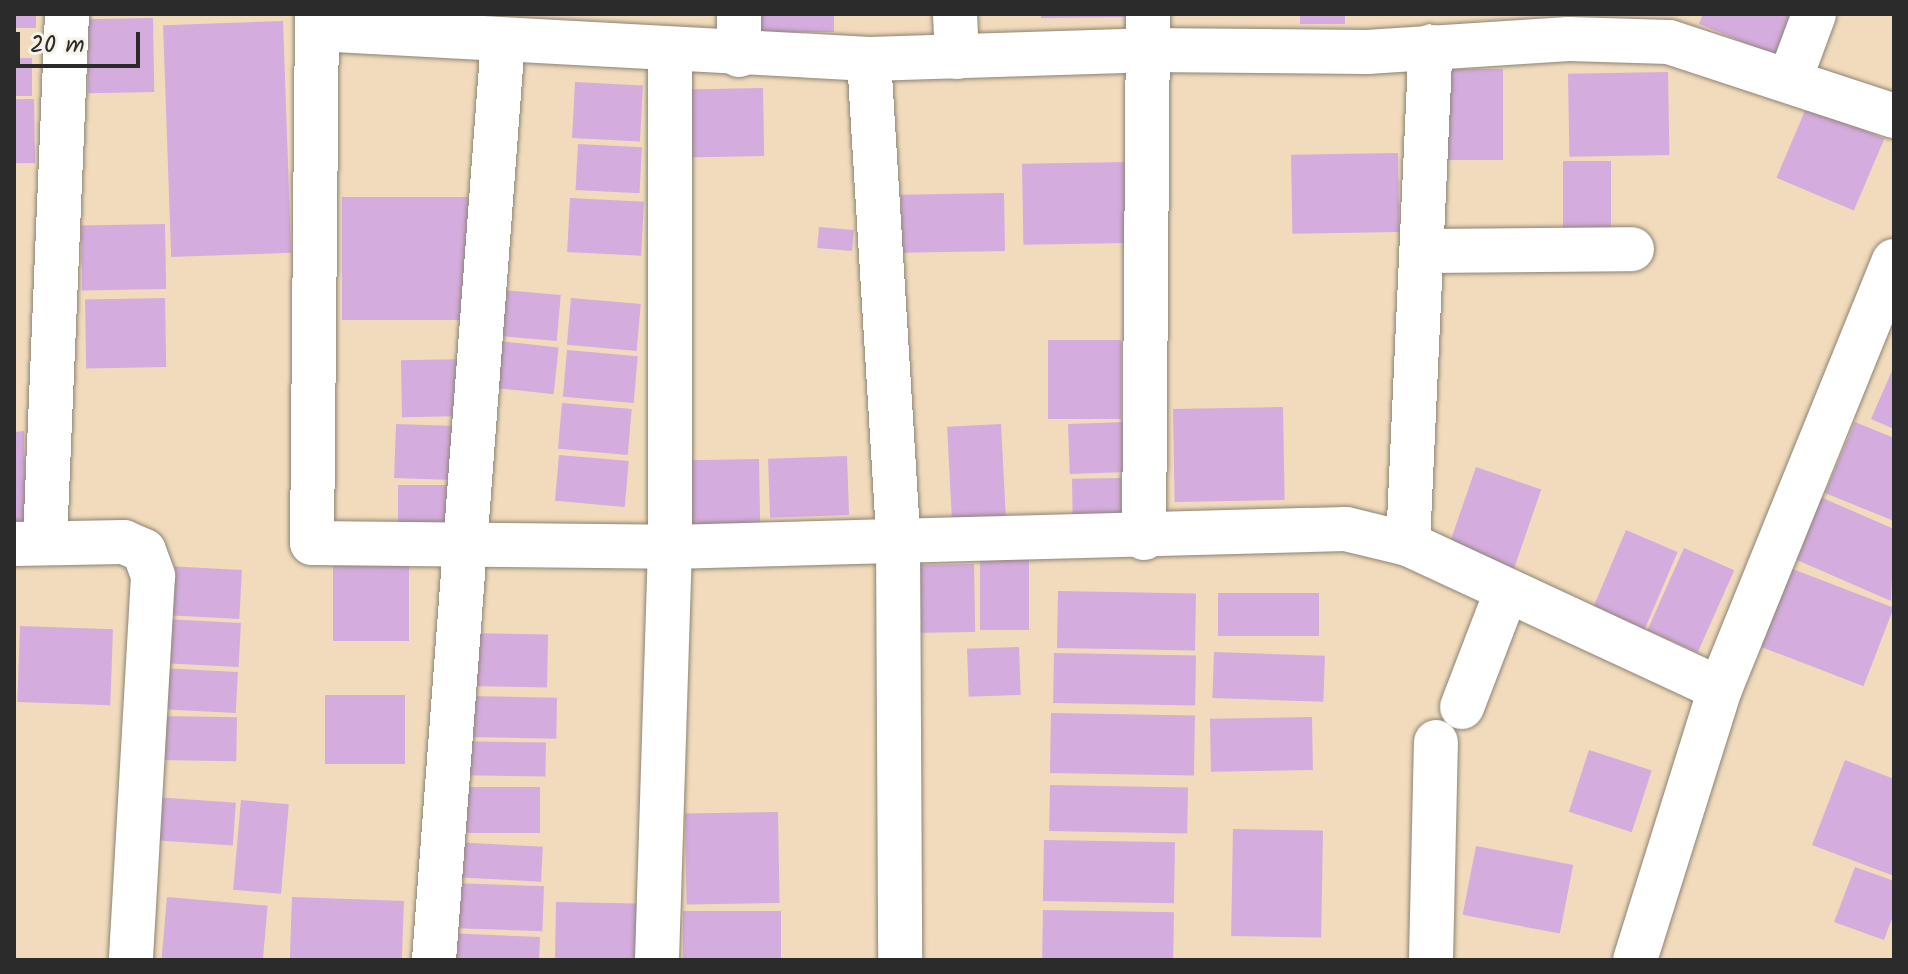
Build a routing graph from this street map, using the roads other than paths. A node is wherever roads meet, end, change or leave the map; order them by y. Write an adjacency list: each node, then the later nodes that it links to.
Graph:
1 (67, 14): 21 (street)
2 (955, 14): 12 (street)
3 (1814, 14): 14 (street)
4 (317, 21): 6 (street); 22 (street)
5 (1570, 27): 10 (street); 14 (street)
6 (522, 32): 11 (street); 22 (street)
7 (1148, 32): 8 (street); 12 (street); 19 (street)
8 (1367, 33): 10 (street)
9 (739, 34): 11 (street); 13 (street)
10 (1431, 47): 17 (street)
11 (670, 50): 24 (street)
12 (957, 57): 13 (street)
13 (869, 59): 20 (street)
14 (1790, 79): 15 (street)
15 (1894, 116)
16 (1632, 249): 17 (street)
17 (1422, 251): 23 (street)
18 (1894, 261): 26 (street)
19 (1144, 538): 20 (street); 23 (street)
20 (898, 540): 24 (street); 32 (street)
21 (29, 542): 29 (street)
22 (467, 544): 24 (street); 30 (street)
23 (1408, 544): 25 (street)
24 (670, 547): 31 (street)
25 (1507, 590): 26 (street); 27 (street)
26 (1720, 689): 34 (street)
27 (1462, 707)
28 (1436, 742): 33 (street)
29 (131, 960)
30 (434, 960)
31 (657, 960)
32 (900, 960)
33 (1431, 960)
34 (1635, 960)

